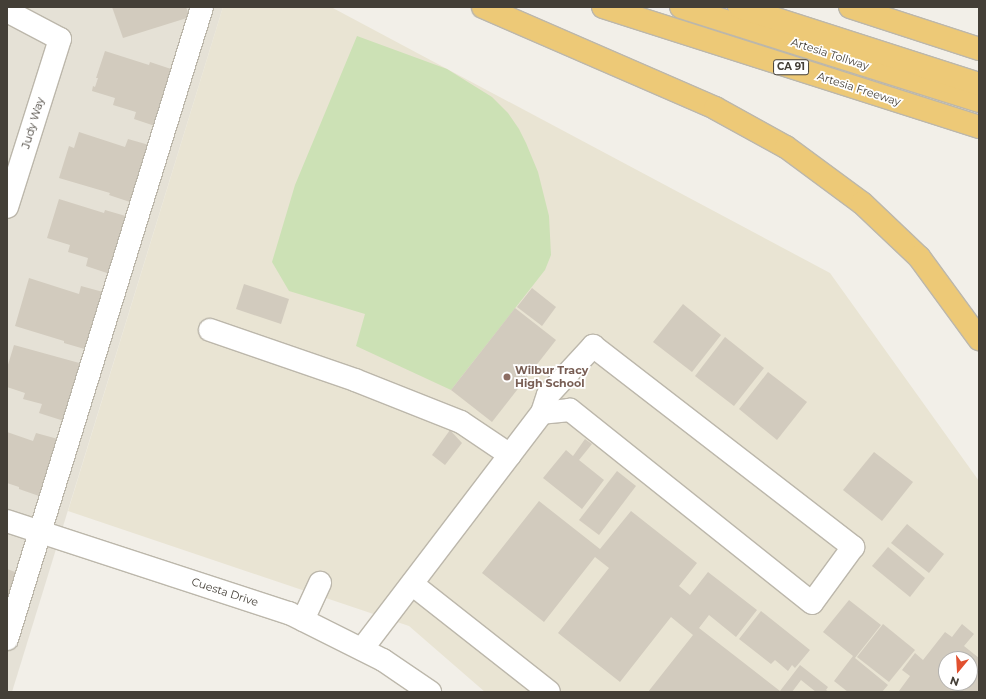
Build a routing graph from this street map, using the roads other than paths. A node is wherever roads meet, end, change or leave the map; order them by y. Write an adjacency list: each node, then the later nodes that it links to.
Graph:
1 (202, 7): 18 (street)
2 (483, 7): 14 (highway)
3 (602, 7): 11 (highway, Artesia Freeway / CA 91)
4 (681, 7): 10 (highway, Artesia Tollway)
5 (739, 7): 9 (highway, Artesia Tollway)
6 (850, 7): 8 (highway)
7 (7, 11): 12 (street, Judy Way)
8 (979, 49)
9 (979, 84)
10 (979, 101)
11 (979, 127)
12 (7, 207)
13 (210, 330): 16 (street)
14 (979, 339)
15 (542, 413): 15 (street); 16 (street)
16 (510, 455): 20 (street)
17 (7, 521): 18 (street, Cuesta Drive)
18 (40, 532): 21 (street, Cuesta Drive); 22 (street)
19 (320, 583): 21 (street)
20 (412, 584): 23 (street); 25 (street)
21 (303, 620): 23 (street, Cuesta Drive)
22 (7, 639)
23 (362, 649): 24 (street, Cuesta Drive)
24 (430, 692)
25 (549, 692)

